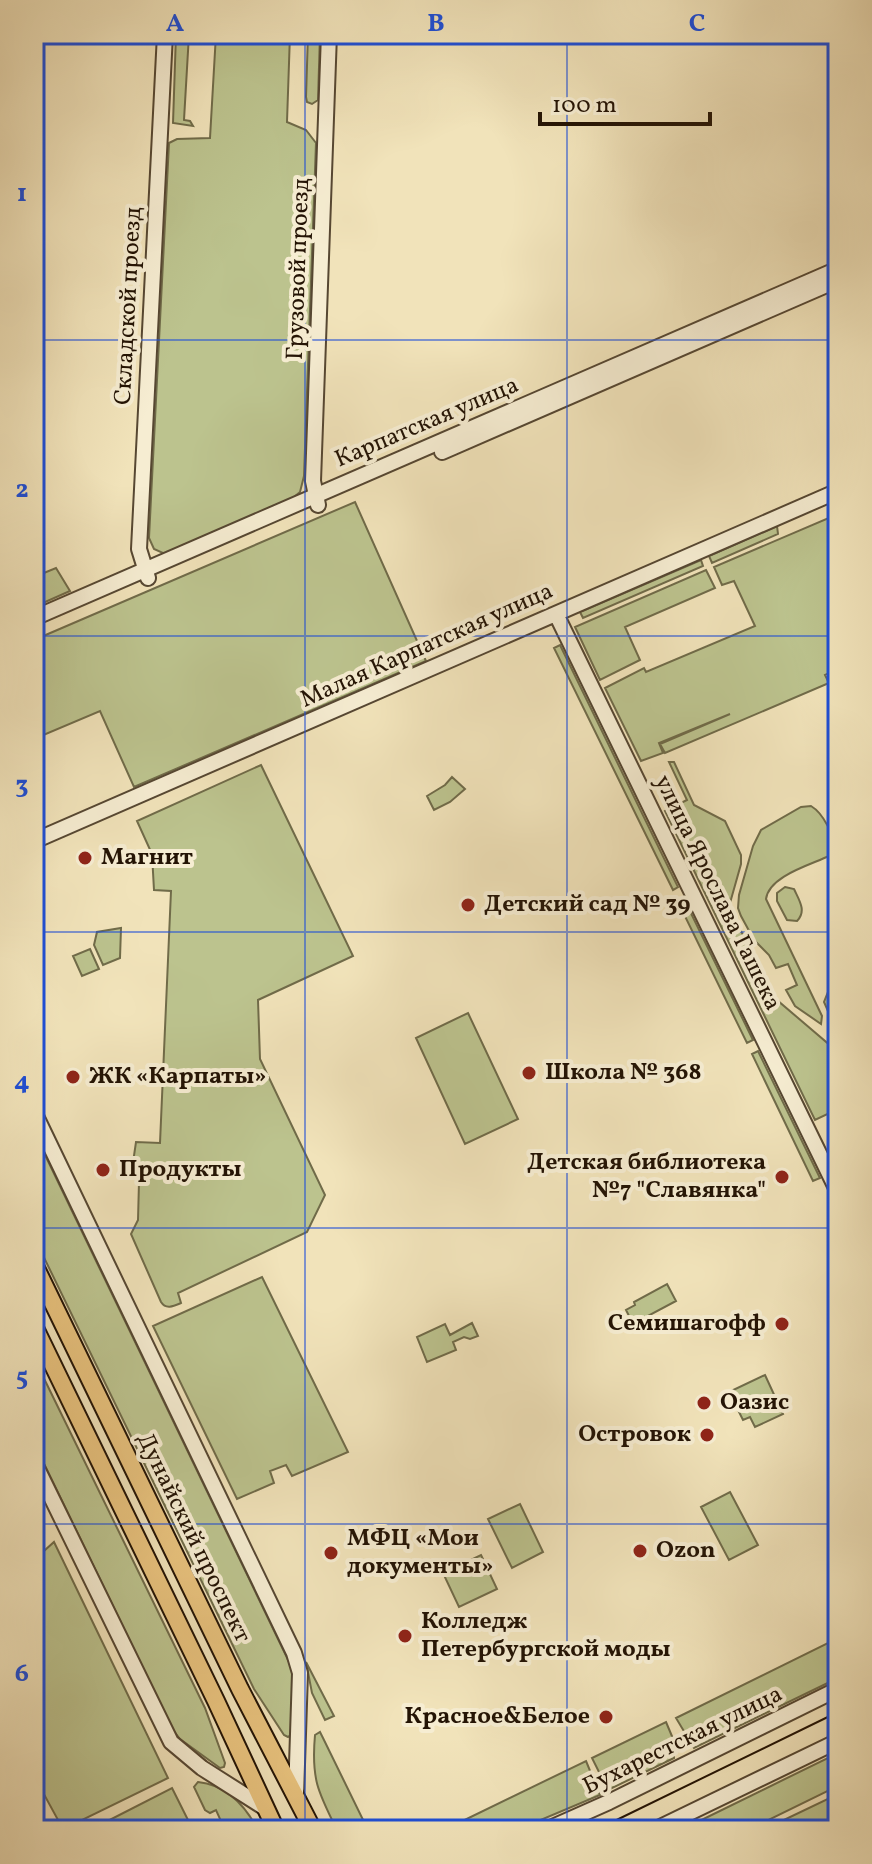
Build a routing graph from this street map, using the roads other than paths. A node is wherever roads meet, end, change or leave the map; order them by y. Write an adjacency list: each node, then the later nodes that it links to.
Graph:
1 (165, 34): 7 (street, Складской проезд)
2 (329, 34): 6 (street, Грузовой проезд)
3 (838, 269): 6 (street, Карпатская улица)
4 (838, 280): 6 (street, Карпатская улица)
5 (838, 491): 8 (street, Малая Карпатская улица)
6 (316, 501): 7 (street, Карпатская улица)
7 (146, 574): 9 (street, Карпатская улица); 10 (street, Карпатская улица)
8 (556, 614): 11 (street, Малая Карпатская улица); 13 (street, улица Ярослава Гашека)
9 (34, 618)
10 (34, 628)
11 (34, 841)
12 (34, 1112): 19 (street)
13 (838, 1192)
14 (34, 1264): 19 (main road, Дунайский проспект)
15 (34, 1326): 20 (main road)
16 (34, 1462): 20 (street)
17 (838, 1689): 23 (street, Бухарестская улица)
18 (838, 1741): 24 (street)
19 (296, 1795): 22 (main road, Дунайский проспект)
20 (265, 1808): 21 (main road)
21 (276, 1830)
22 (313, 1830)
23 (546, 1830)
24 (654, 1830)

